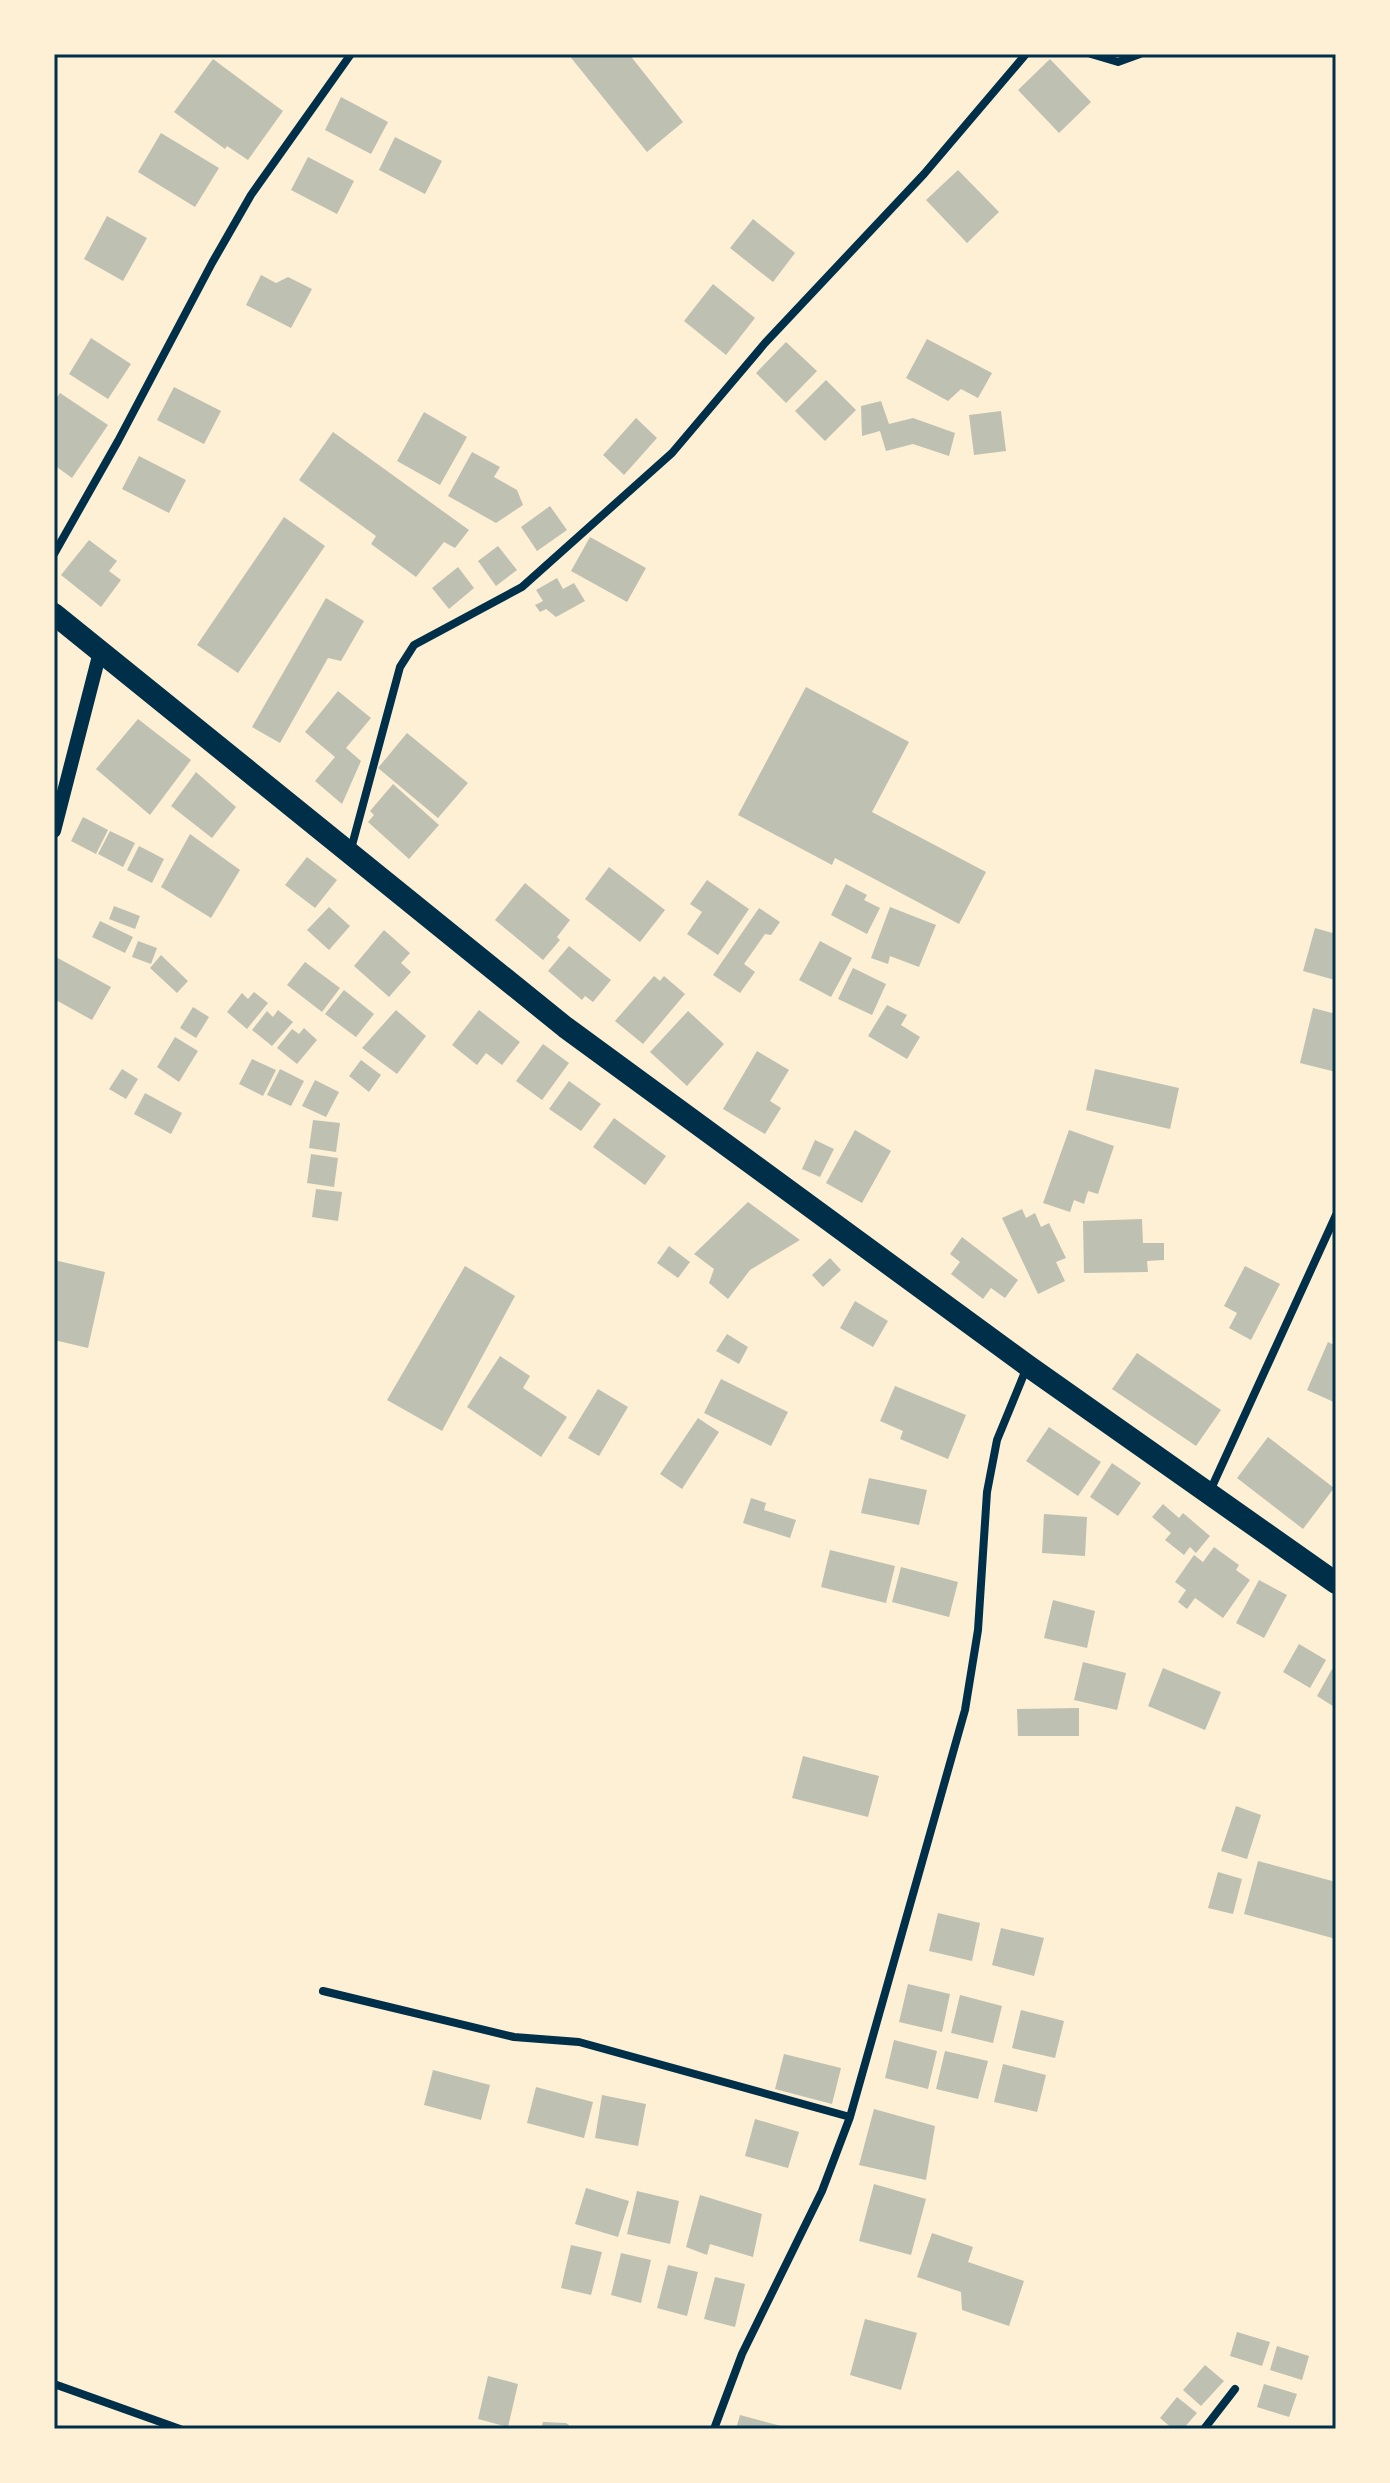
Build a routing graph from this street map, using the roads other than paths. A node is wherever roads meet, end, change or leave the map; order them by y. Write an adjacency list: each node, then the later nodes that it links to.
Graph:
1 (351, 54): 5 (street)
2 (1026, 54): 9 (street)
3 (1091, 54): 4 (street)
4 (1140, 54)
5 (54, 554)
6 (54, 614): 7 (highway)
7 (100, 652): 8 (street); 9 (highway)
8 (54, 831)
9 (350, 854): 11 (highway)
10 (1336, 1215): 12 (street)
11 (1028, 1366): 12 (highway); 15 (street)
12 (1208, 1495): 13 (highway)
13 (1336, 1583)
14 (323, 1991): 15 (street)
15 (850, 2117): 19 (street)
16 (54, 2384): 18 (street)
17 (1235, 2389): 20 (street)
18 (180, 2429)
19 (714, 2429)
20 (1204, 2429)

